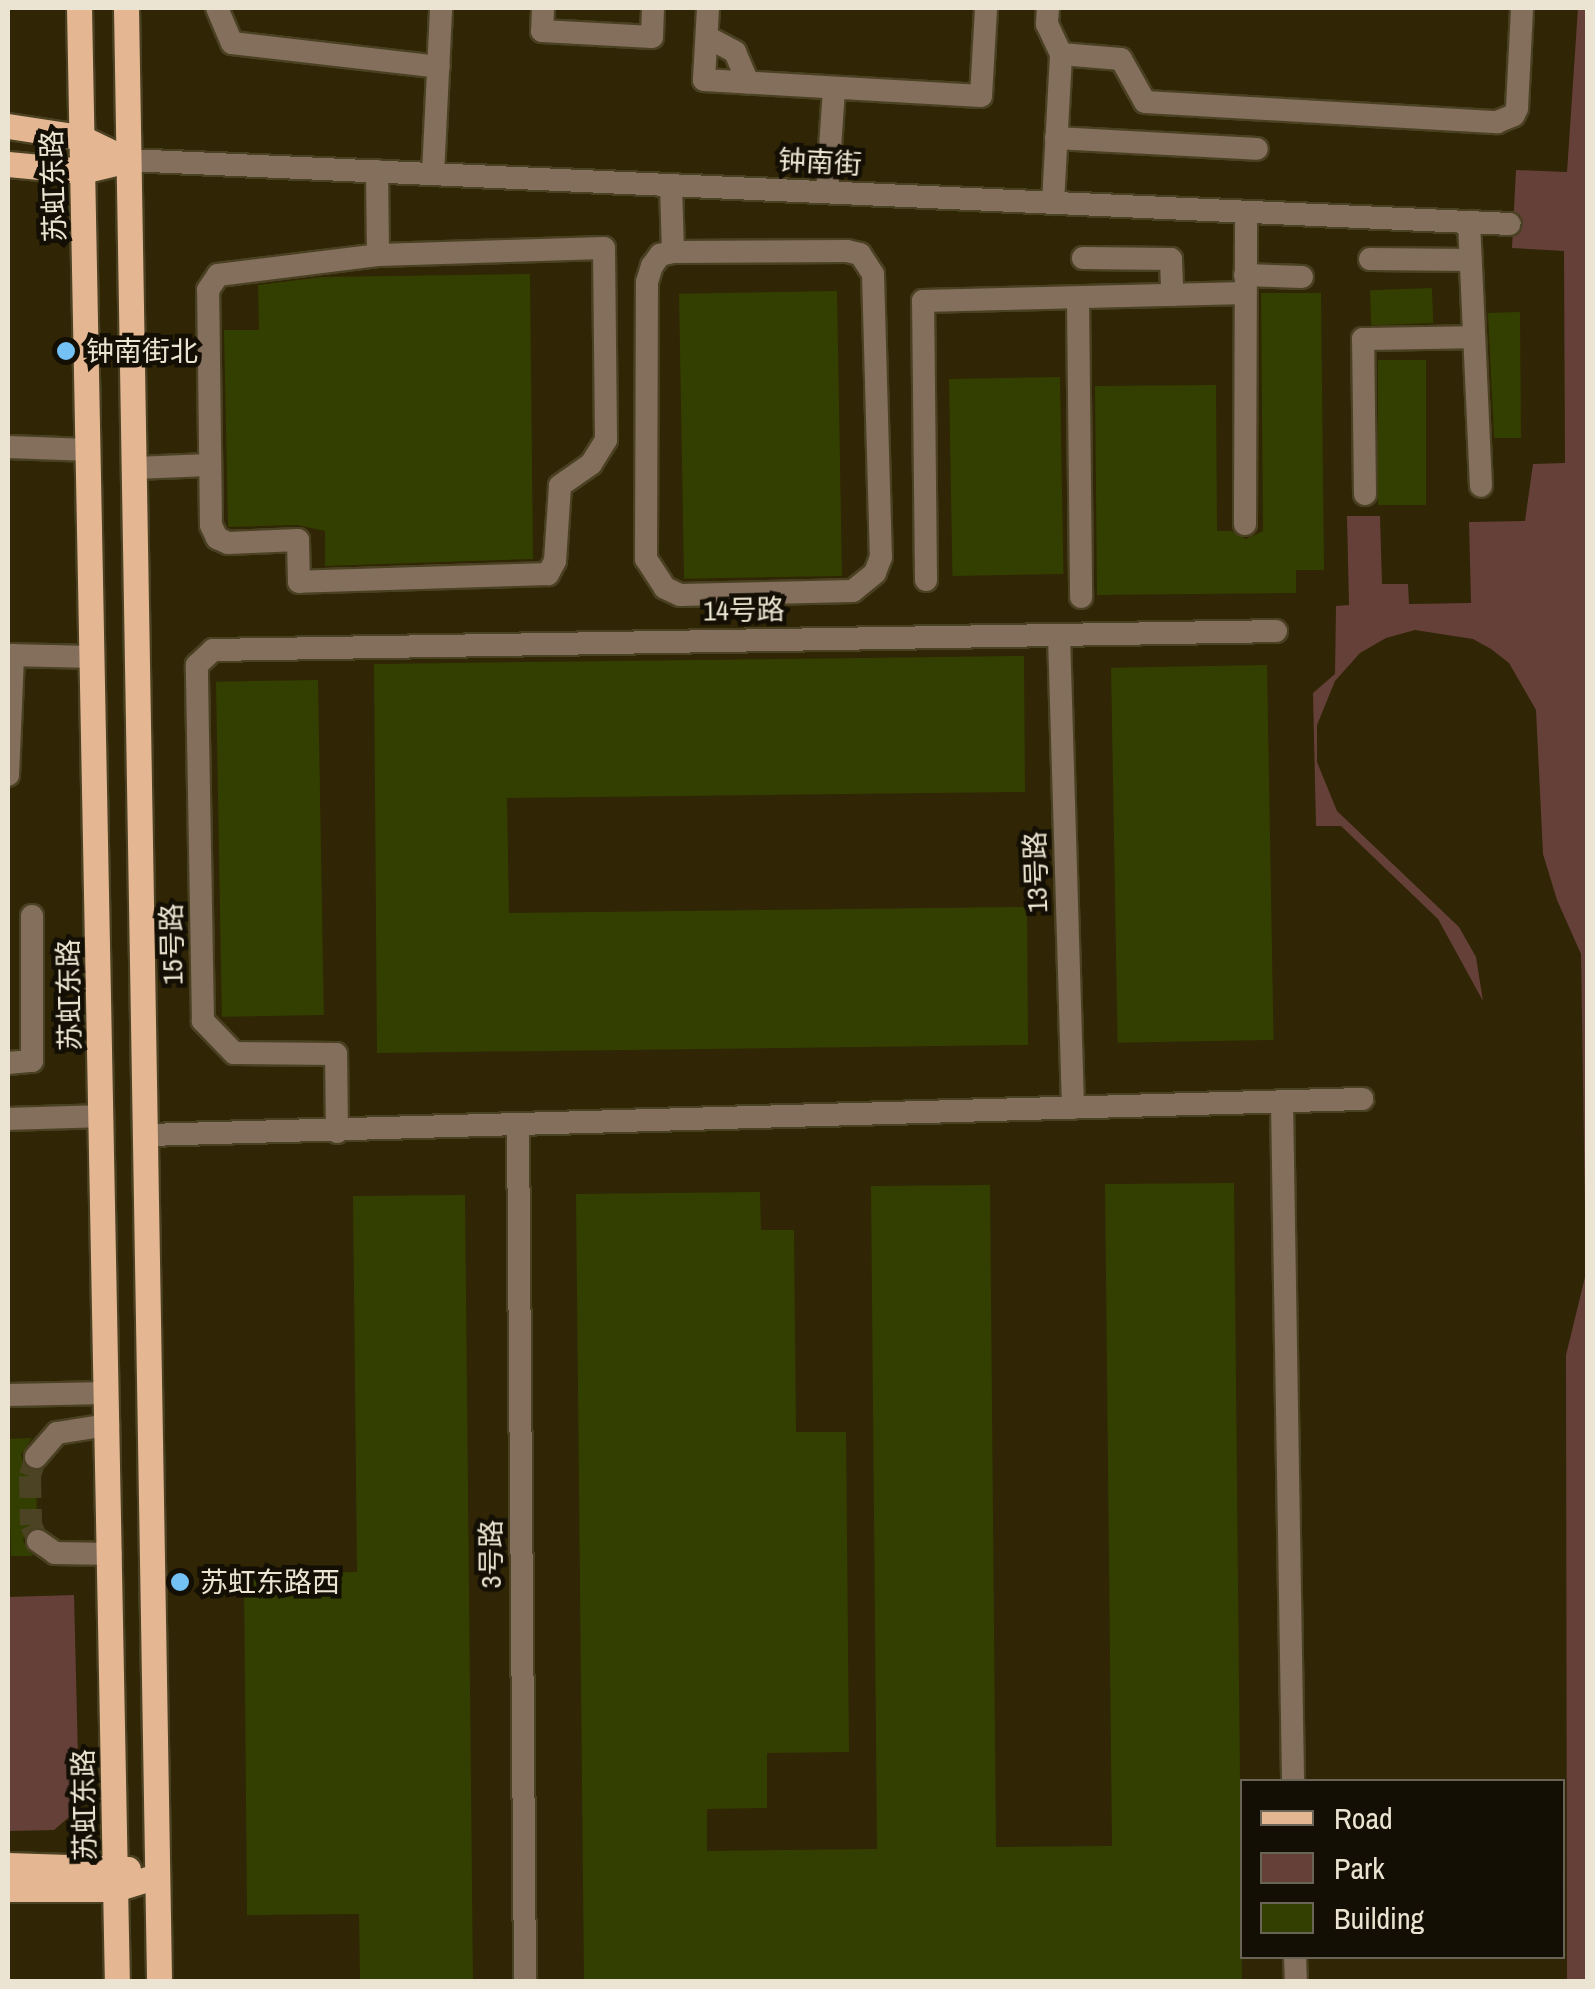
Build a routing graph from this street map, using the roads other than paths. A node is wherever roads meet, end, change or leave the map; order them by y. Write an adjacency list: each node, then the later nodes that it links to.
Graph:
1 (79, 8): 17 (main road, 苏虹东路)
2 (126, 8): 20 (main road)
3 (217, 8): 13 (street)
4 (441, 8): 13 (street)
5 (543, 8): 6 (street)
6 (654, 8)
7 (708, 8): 11 (street)
8 (986, 8): 15 (street)
9 (1048, 8): 12 (street)
10 (1522, 8): 12 (street)
11 (706, 37): 14 (street); 14 (street)
12 (1061, 54): 18 (street)
13 (438, 67): 24 (street)
14 (748, 82): 15 (street)
15 (834, 88): 26 (street)
16 (8, 126): 17 (main road, 钟南街)
17 (80, 137): 20 (main road, 钟南街); 23 (main road, 苏虹东路)
18 (1056, 138): 19 (street); 27 (street)
19 (1256, 149)
20 (128, 160): 22 (street, 钟南街); 23 (main road, 钟南街); 44 (main road)
21 (8, 164): 23 (main road, 钟南街)
22 (377, 171): 24 (street, 钟南街); 32 (street)
23 (82, 172): 42 (main road, 苏虹东路)
24 (433, 174): 25 (street, 钟南街)
25 (671, 185): 26 (street, 钟南街); 31 (street)
26 (827, 192): 27 (street, 钟南街)
27 (1053, 203): 28 (street, 钟南街)
28 (1246, 212): 29 (street, 钟南街); 37 (street)
29 (1469, 222): 30 (street, 钟南街); 35 (street)
30 (1510, 224)
31 (673, 252): 31 (street)
32 (378, 255): 43 (street); 43 (street)
33 (1083, 258): 38 (street)
34 (1370, 259): 35 (street)
35 (1470, 260): 40 (street)
36 (1302, 277): 37 (street)
37 (1245, 284): 38 (street); 47 (street)
38 (1172, 295): 39 (street)
39 (1078, 298): 48 (street); 49 (street)
40 (1474, 337): 45 (street); 46 (street)
41 (8, 446): 42 (street)
42 (88, 450): 54 (main road, 苏虹东路)
43 (209, 465): 44 (street)
44 (134, 468): 65 (main road)
45 (1481, 486)
46 (1365, 494)
47 (1245, 524)
48 (926, 580)
49 (1081, 597)
50 (1276, 631): 51 (street, 14号路)
51 (1059, 635): 52 (street, 14号路); 60 (street, 13号路)
52 (213, 650): 64 (street, 15号路)
53 (10, 655): 54 (street); 55 (street)
54 (92, 657): 61 (main road, 苏虹东路)
55 (8, 775)
56 (32, 916): 57 (street)
57 (8, 1063)
58 (1362, 1099): 59 (street)
59 (1282, 1101): 60 (street); 72 (street)
60 (1074, 1108): 63 (street)
61 (102, 1116): 62 (street); 66 (main road, 苏虹东路)
62 (8, 1119)
63 (518, 1126): 64 (street); 79 (street, 3号路)
64 (337, 1132): 65 (street)
65 (148, 1135): 74 (main road)
66 (107, 1394): 67 (street); 68 (main road, 苏虹东路)
67 (8, 1395)
68 (108, 1425): 69 (street); 71 (main road, 苏虹东路)
69 (36, 1457)
70 (38, 1541): 71 (street)
71 (111, 1554): 75 (main road, 苏虹东路)
72 (1292, 1779)
73 (8, 1865): 75 (main road)
74 (157, 1876): 75 (main road); 78 (main road)
75 (115, 1878): 76 (main road); 77 (main road, 苏虹东路)
76 (8, 1888)
77 (118, 1982)
78 (159, 1982)
79 (525, 1982)

